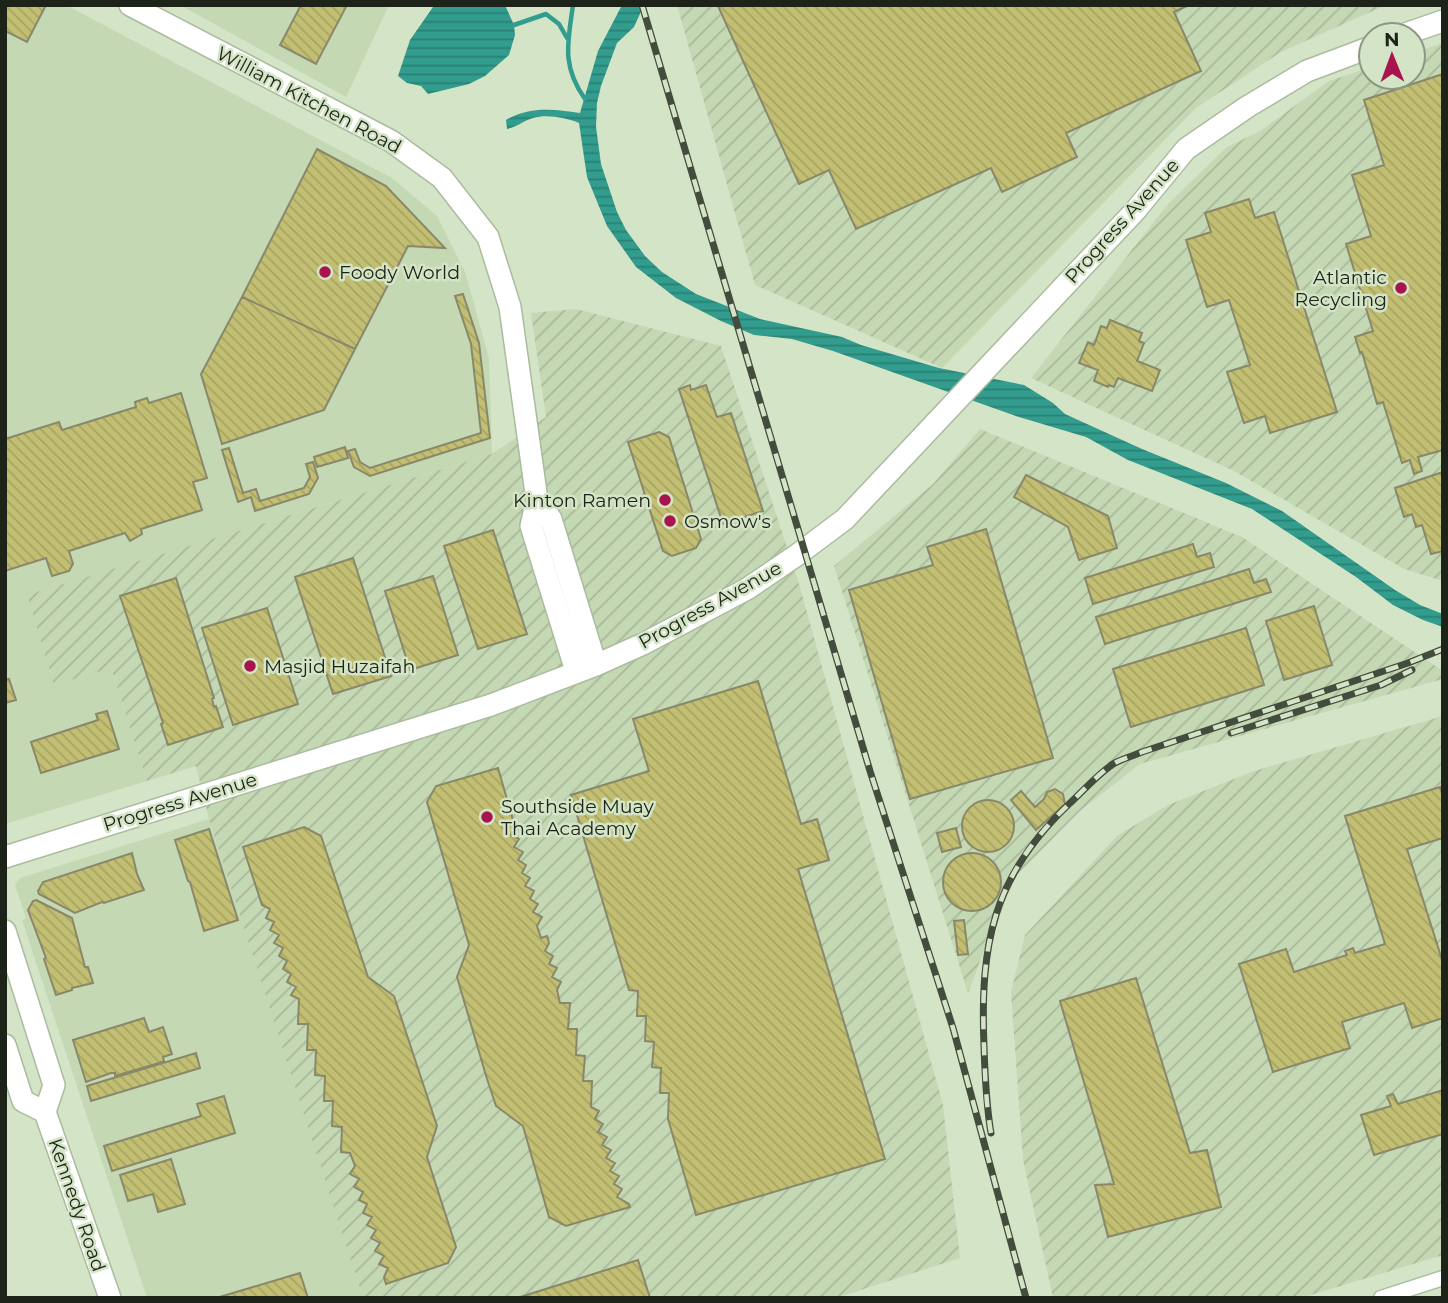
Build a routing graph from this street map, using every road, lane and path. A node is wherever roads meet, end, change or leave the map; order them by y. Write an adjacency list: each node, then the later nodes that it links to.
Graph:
1 (130, 5): 3 (main road, William Kitchen Road)
2 (1357, 52): 3 (main road, Progress Avenue)
3 (586, 668): 4 (main road, Progress Avenue)
4 (5, 857)
5 (5, 931): 7 (main road)
6 (5, 1045): 7 (main road)
7 (45, 1112): 9 (main road, Kennedy Road)
8 (1443, 1278): 10 (street)
9 (110, 1298)
10 (1381, 1298)

